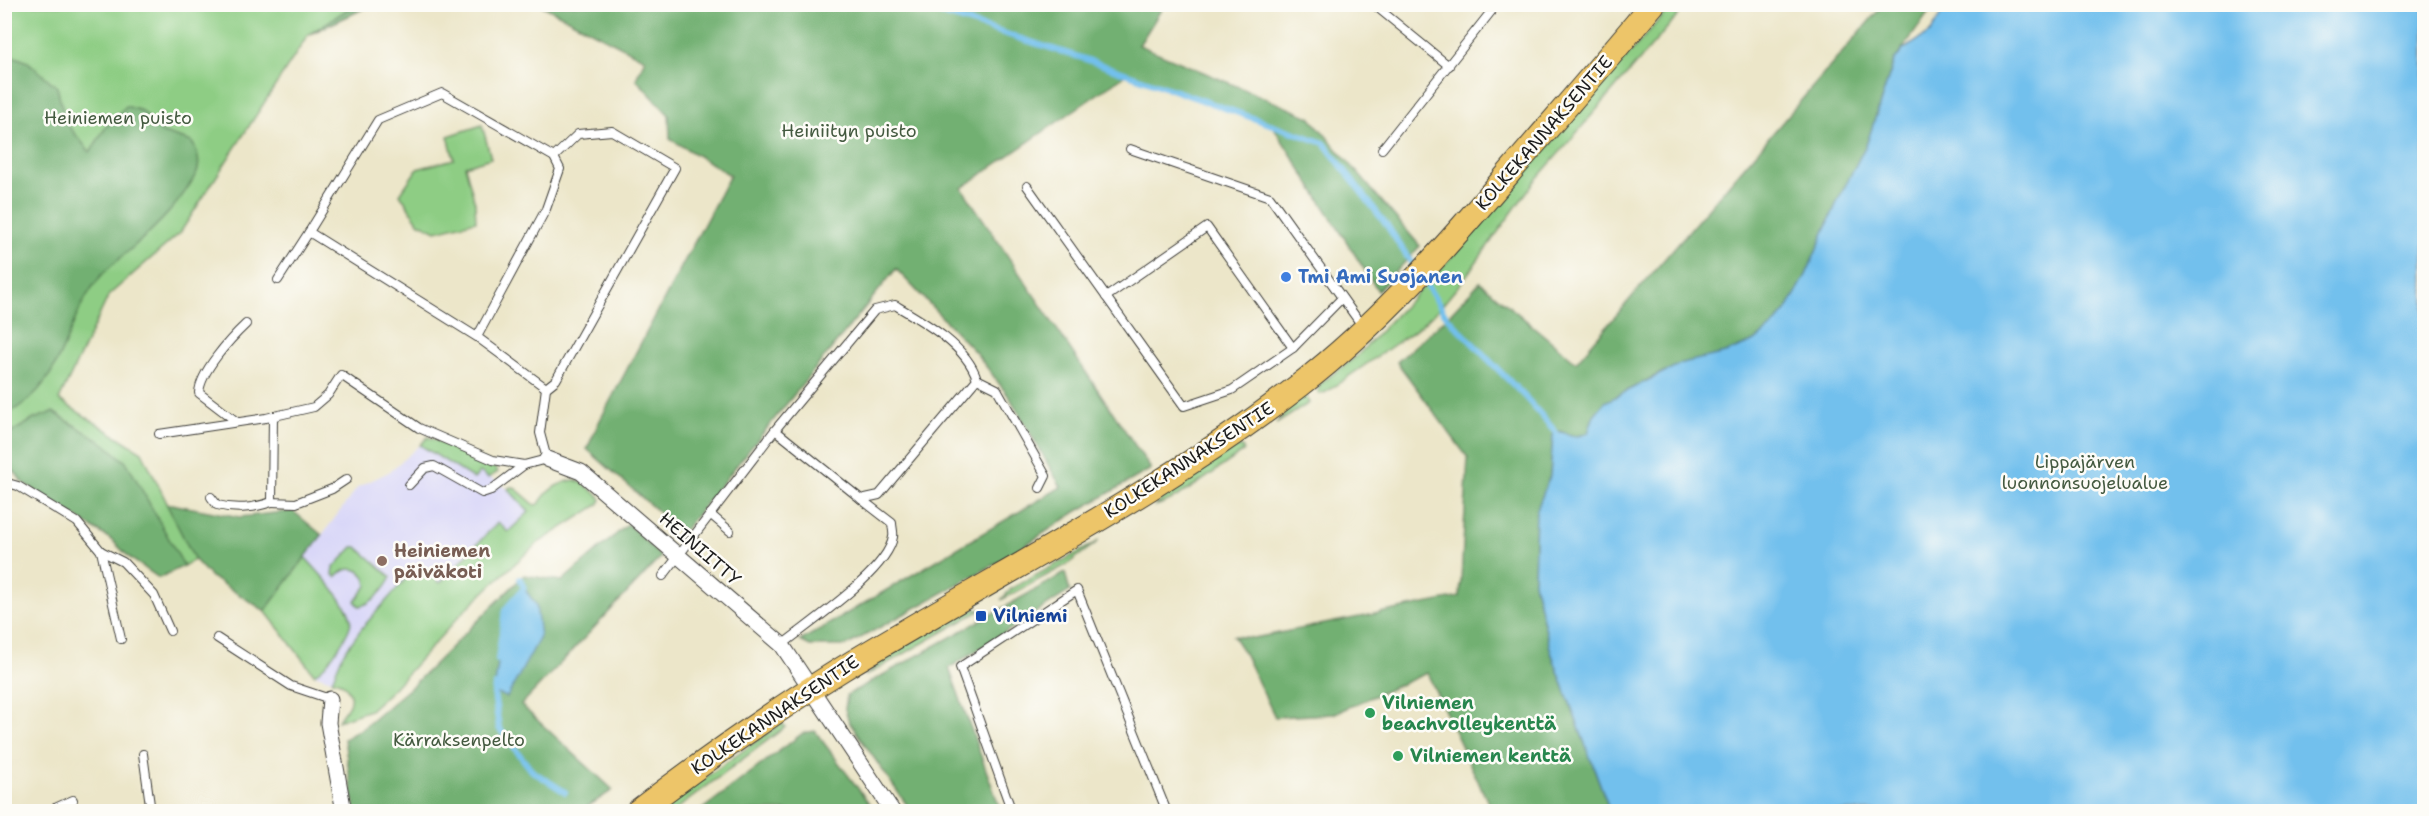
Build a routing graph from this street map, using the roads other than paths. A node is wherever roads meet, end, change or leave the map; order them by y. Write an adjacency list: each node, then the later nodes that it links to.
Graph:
1 (1373, 4): 4 (lane)
2 (1497, 4): 4 (lane)
3 (1653, 4): 14 (main road, KOLKEKANNAKSENTIE)
4 (1449, 66): 6 (lane)
5 (1130, 149): 12 (lane)
6 (1382, 149)
7 (554, 157): 9 (lane); 15 (lane); 18 (lane)
8 (1027, 186): 11 (lane)
9 (309, 232): 10 (lane); 15 (lane)
10 (279, 280)
11 (1106, 297): 16 (lane); 16 (lane)
12 (1341, 299): 14 (lane); 16 (lane)
13 (246, 324): 20 (lane)
14 (1364, 329): 41 (main road, KOLKEKANNAKSENTIE)
15 (477, 337): 18 (lane)
16 (1293, 348)
17 (977, 379): 21 (lane); 28 (lane); 30 (lane)
18 (546, 388): 23 (lane)
19 (273, 416): 20 (lane); 24 (lane); 31 (lane)
20 (237, 422): 22 (lane)
21 (775, 430): 30 (lane); 32 (lane)
22 (159, 434)
23 (548, 459): 24 (lane); 35 (street, HEINIITTY)
24 (524, 465): 27 (lane)
25 (346, 479): 31 (lane)
26 (4, 482): 34 (lane)
27 (409, 485)
28 (1040, 488)
29 (211, 497): 31 (lane)
30 (861, 499): 40 (lane)
31 (272, 502)
32 (710, 514): 33 (lane); 35 (lane)
33 (730, 531)
34 (101, 551): 37 (lane); 39 (lane)
35 (678, 555): 36 (lane); 40 (street, HEINIITTY)
36 (663, 576)
37 (170, 631)
38 (217, 638): 42 (lane)
39 (121, 639)
40 (782, 645): 41 (street, HEINIITTY)
41 (810, 689): 48 (main road, KOLKEKANNAKSENTIE); 49 (street, HEINIITTY)
42 (330, 699): 47 (street)
43 (143, 754): 46 (lane)
44 (73, 800): 45 (lane)
45 (46, 812)
46 (151, 812)
47 (344, 812)
48 (637, 812)
49 (893, 812)
50 (1012, 812): 51 (lane)
51 (1167, 812)

